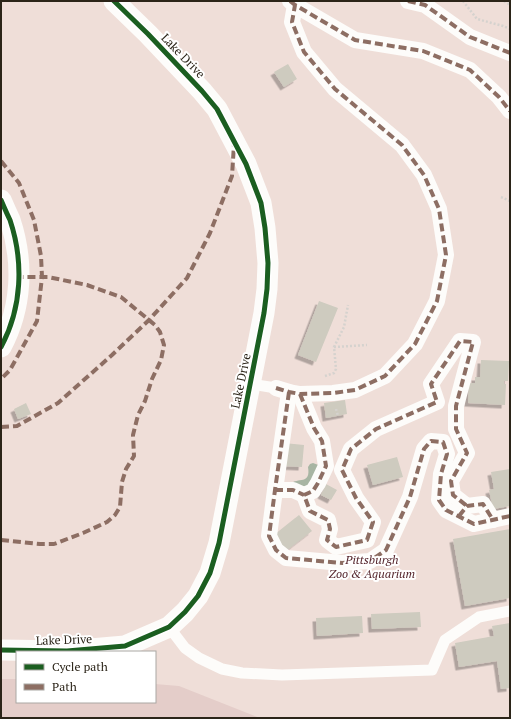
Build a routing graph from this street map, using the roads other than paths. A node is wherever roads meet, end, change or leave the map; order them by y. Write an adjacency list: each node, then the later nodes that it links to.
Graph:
1 (114, 1): 8 (street, Lake Drive)
2 (408, 1): 4 (street)
3 (292, 3): 5 (street); 9 (street)
4 (510, 54)
5 (510, 112)
6 (1, 200): 7 (street)
7 (1, 347)
8 (251, 384): 9 (lane); 15 (street, Lake Drive)
9 (288, 391): 10 (street); 11 (street)
10 (274, 490): 11 (street); 12 (street)
11 (304, 495): 12 (street)
12 (463, 511): 13 (street)
13 (510, 516)
14 (510, 611): 15 (lane)
15 (169, 627): 16 (street, Lake Drive)
16 (1, 650)

